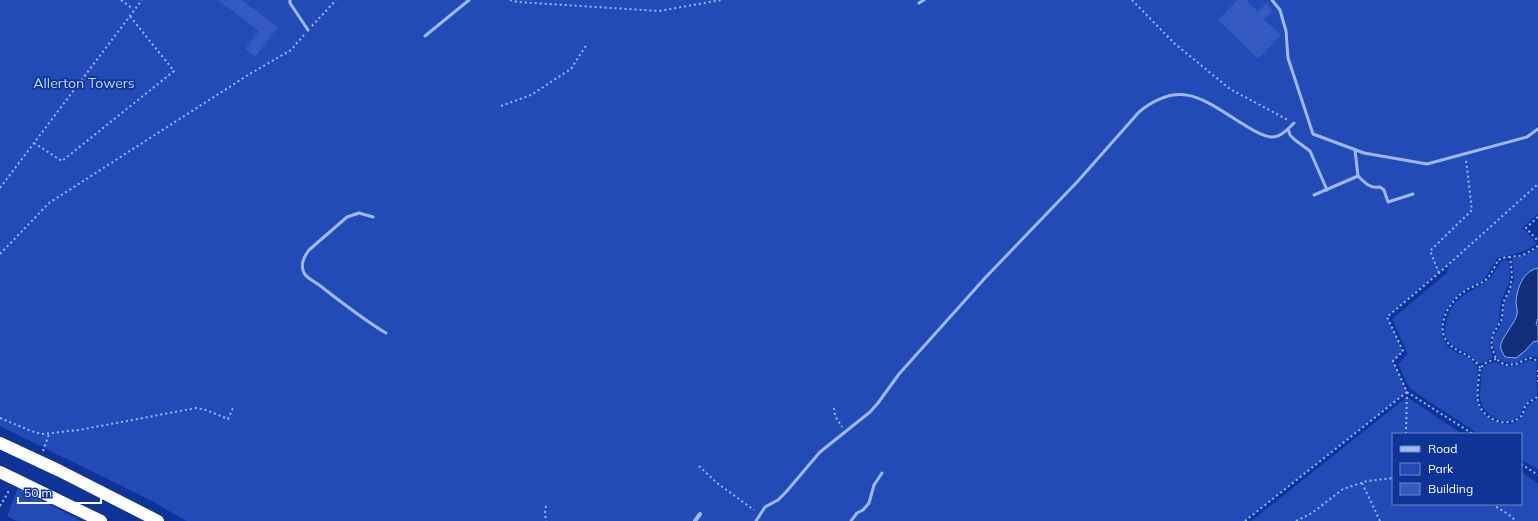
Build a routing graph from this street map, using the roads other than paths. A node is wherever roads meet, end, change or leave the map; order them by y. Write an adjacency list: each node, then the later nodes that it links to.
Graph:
1 (290, 0): 6 (lane)
2 (469, 0): 7 (lane)
3 (924, 0): 5 (lane)
4 (1272, 0): 11 (lane)
5 (919, 3)
6 (308, 30)
7 (425, 36)
8 (1294, 123): 9 (lane)
9 (1288, 129): 13 (lane); 25 (lane)
10 (1538, 129): 11 (lane)
11 (1355, 150): 12 (lane)
12 (1358, 176): 13 (lane); 14 (lane)
13 (1327, 190): 15 (lane)
14 (1414, 194)
15 (1314, 195)
16 (373, 217): 17 (lane)
17 (386, 333)
18 (0, 442): 23 (highway)
19 (0, 472): 22 (highway)
20 (882, 473): 26 (lane)
21 (700, 514): 24 (street)
22 (101, 521)
23 (158, 521)
24 (695, 521)
25 (756, 521)
26 (851, 521)

